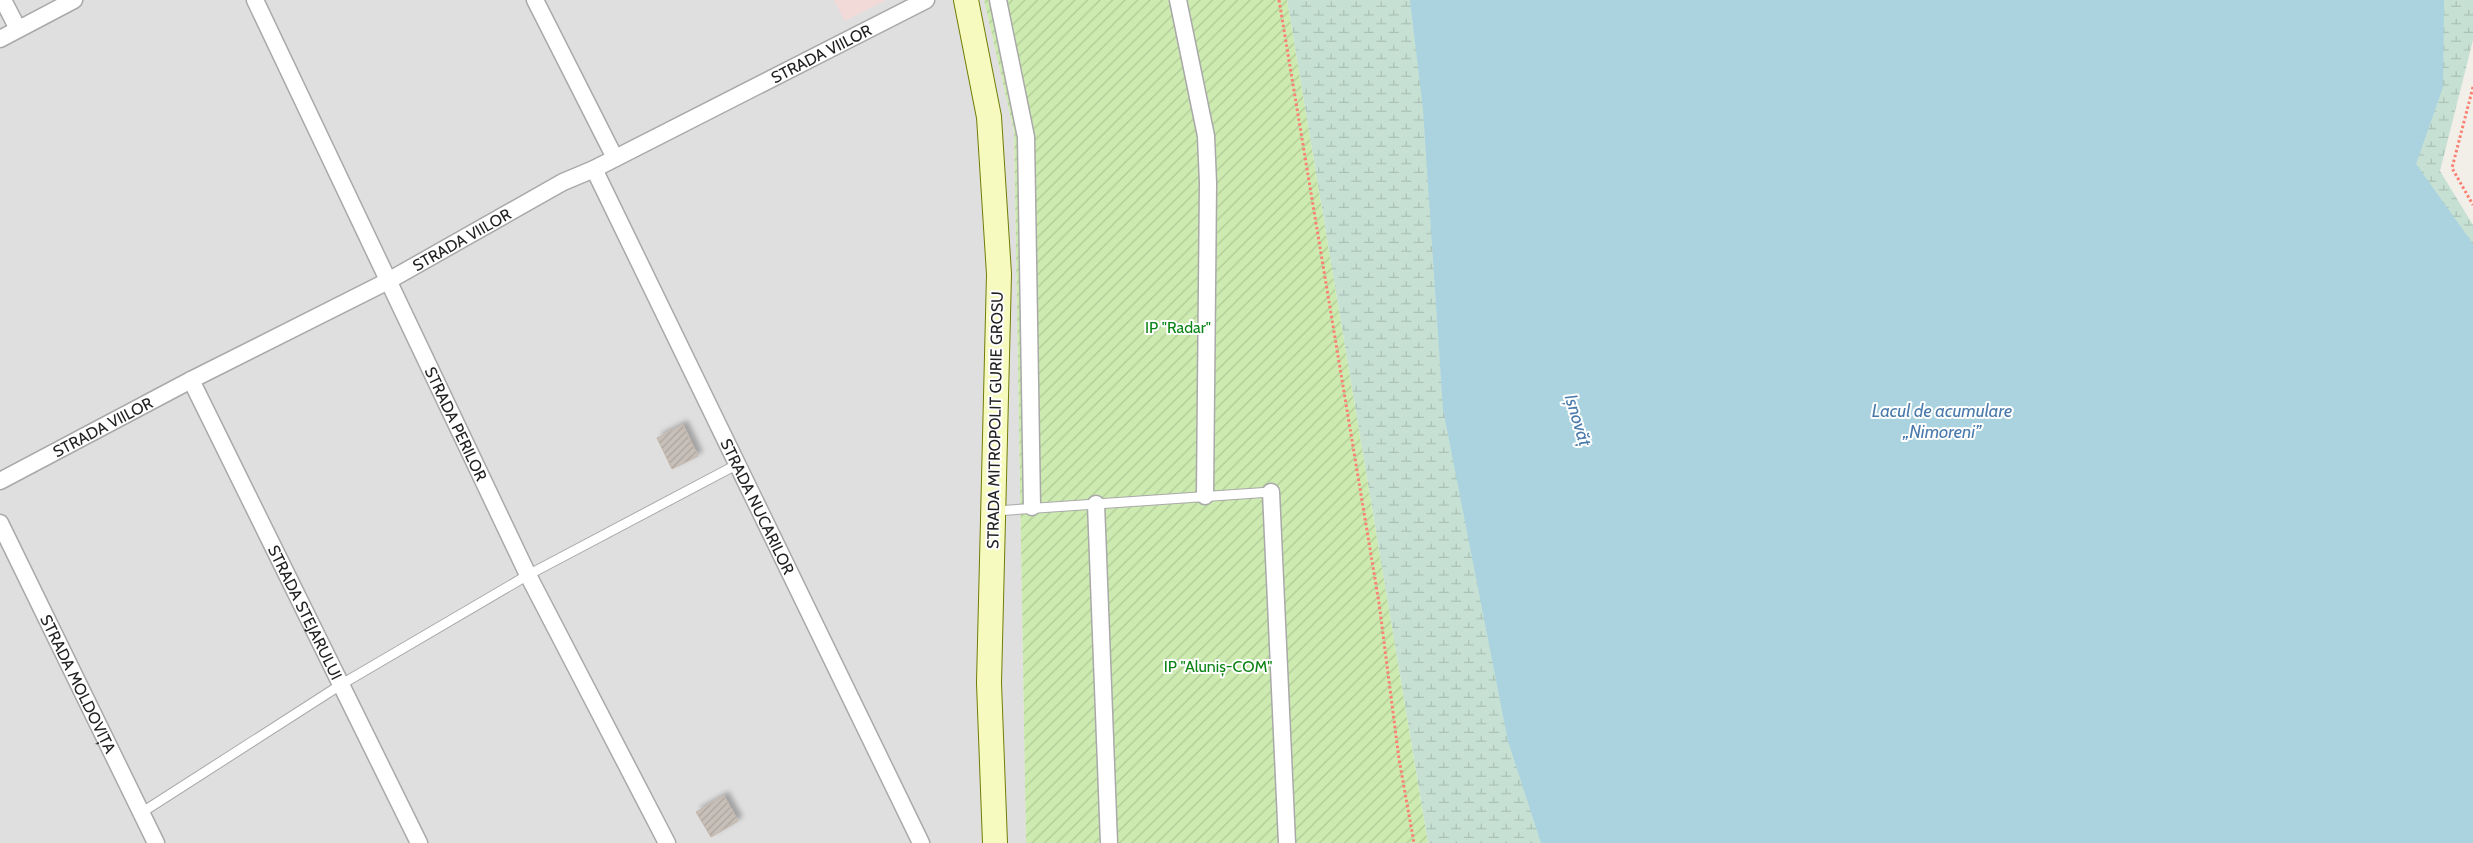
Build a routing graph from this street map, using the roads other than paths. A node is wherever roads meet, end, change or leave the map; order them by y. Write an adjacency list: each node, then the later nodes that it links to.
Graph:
1 (3, 0): 9 (street)
2 (74, 0): 9 (street)
3 (255, 0): 13 (street, STRADA PERILOR)
4 (535, 0): 11 (street)
5 (926, 0): 11 (street, STRADA VIILOR)
6 (966, 0): 21 (main road, STRADA MITROPOLIT GURIE GROSU)
7 (998, 0): 20 (street)
8 (1178, 0): 18 (street)
9 (18, 29): 10 (street)
10 (0, 38)
11 (615, 158): 12 (street, STRADA VIILOR)
12 (594, 169): 13 (street, STRADA VIILOR); 15 (street, STRADA NUCARILOR)
13 (388, 281): 14 (street, STRADA VIILOR); 23 (street, STRADA PERILOR)
14 (191, 380): 16 (street, STRADA VIILOR); 24 (street, STRADA STEJARULUI)
15 (736, 466): 23 (lane); 29 (street, STRADA NUCARILOR)
16 (0, 481)
17 (1271, 492): 18 (lane); 32 (street)
18 (1205, 496): 19 (lane)
19 (1096, 504): 20 (lane); 31 (street)
20 (1032, 507): 21 (lane)
21 (993, 511): 30 (main road, STRADA MITROPOLIT GURIE GROSU)
22 (0, 523): 25 (street, STRADA MOLDOVIȚA)
23 (528, 575): 24 (lane); 28 (street, STRADA PERILOR)
24 (342, 684): 25 (lane); 27 (street, STRADA STEJARULUI)
25 (141, 813): 26 (street, STRADA MOLDOVIȚA)
26 (156, 843)
27 (419, 843)
28 (667, 843)
29 (920, 843)
30 (995, 843)
31 (1109, 843)
32 (1287, 843)

